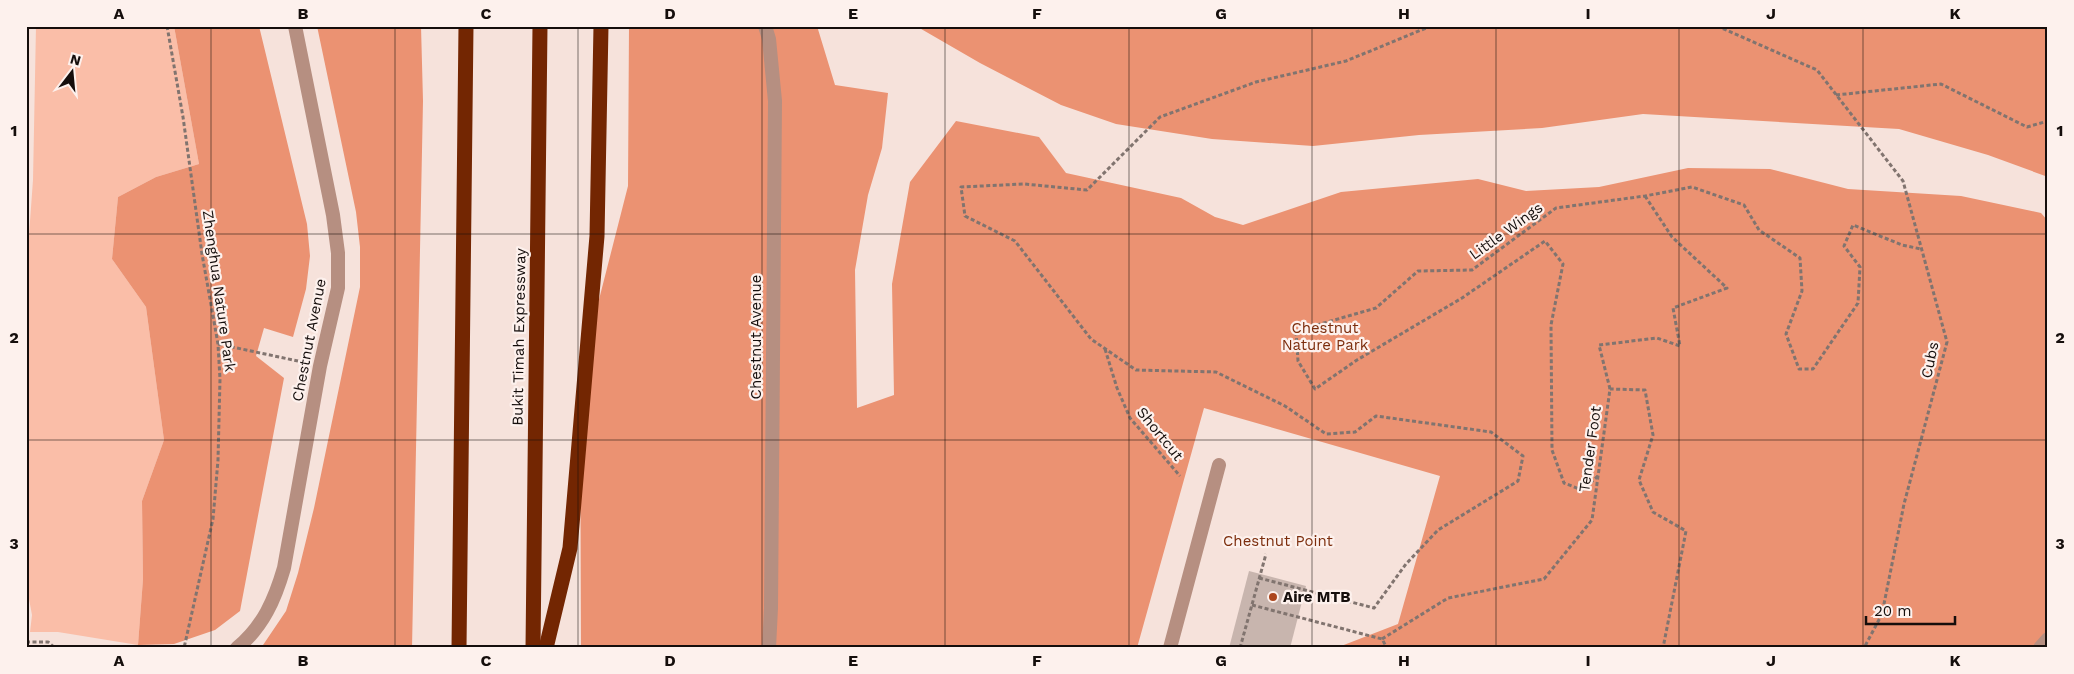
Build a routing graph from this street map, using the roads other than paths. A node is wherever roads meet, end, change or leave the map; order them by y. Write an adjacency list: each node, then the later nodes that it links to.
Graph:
1 (295, 26): 8 (street, Chestnut Avenue)
2 (466, 26): 9 (highway)
3 (540, 26): 10 (highway, Bukit Timah Expressway)
4 (601, 26): 11 (highway)
5 (765, 26): 12 (street, Chestnut Avenue)
6 (1219, 465): 13 (street)
7 (2048, 639): 14 (street)
8 (237, 648)
9 (459, 648)
10 (533, 648)
11 (546, 648)
12 (769, 648)
13 (1170, 648)
14 (2040, 648)

